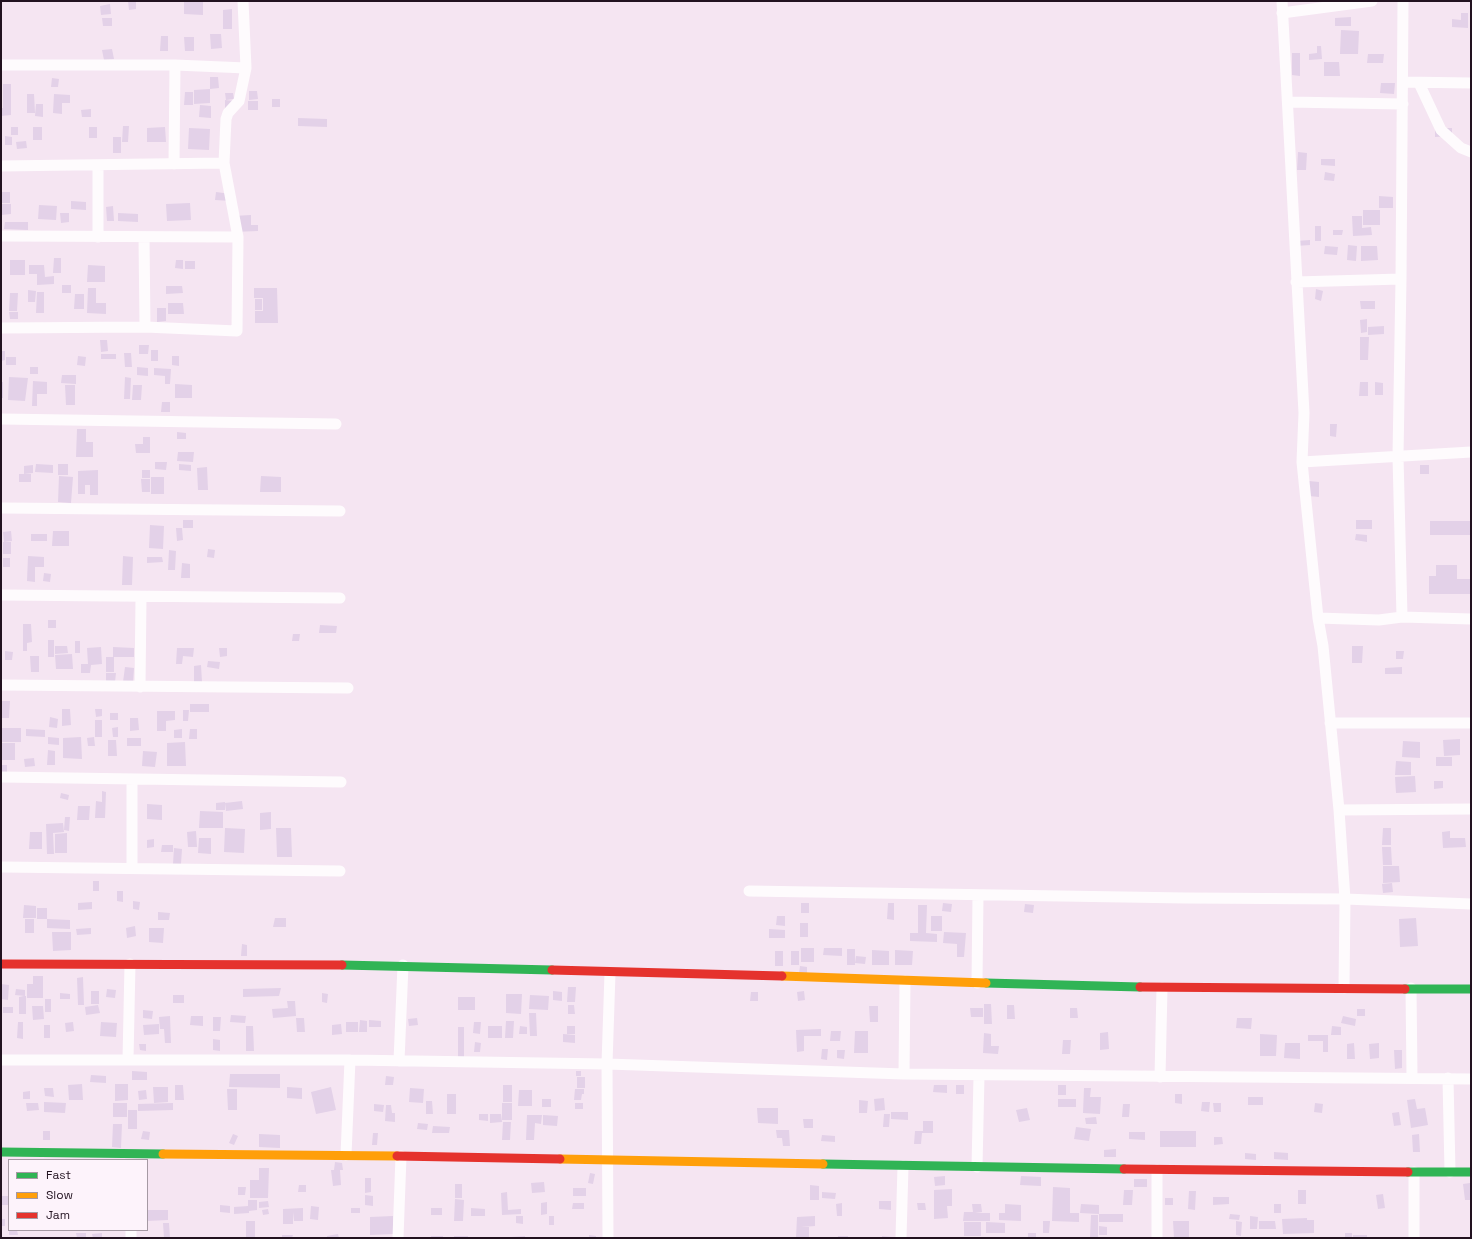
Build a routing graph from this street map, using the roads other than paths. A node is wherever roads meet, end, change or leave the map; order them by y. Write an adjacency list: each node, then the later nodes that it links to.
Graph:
1 (243, 1): 8 (street)
2 (1282, 1): 5 (street)
3 (1372, 1): 5 (street)
4 (1403, 1): 9 (street)
5 (1282, 13): 12 (street)
6 (1, 65): 7 (street)
7 (176, 65): 8 (street); 16 (street)
8 (246, 68): 15 (street)
9 (1403, 82): 10 (street); 13 (street)
10 (1419, 83): 11 (street); 14 (street)
11 (1471, 83)
12 (1288, 102): 13 (street); 24 (street)
13 (1403, 104): 23 (street)
14 (1471, 152)
15 (224, 163): 16 (street); 22 (street)
16 (174, 164): 17 (street)
17 (98, 165): 18 (street); 20 (street)
18 (1, 166)
19 (1, 236): 20 (street)
20 (98, 237): 21 (street)
21 (144, 237): 22 (street); 25 (street)
22 (238, 237): 25 (street)
23 (1401, 279): 24 (street); 30 (street)
24 (1296, 282): 31 (street)
25 (145, 327): 26 (street)
26 (1, 328)
27 (1, 419): 28 (street)
28 (336, 424)
29 (1471, 452): 30 (street)
30 (1398, 456): 31 (street); 37 (street)
31 (1302, 462): 38 (street)
32 (1, 508): 33 (street)
33 (340, 511)
34 (1, 595): 35 (street)
35 (141, 597): 36 (street); 41 (street)
36 (340, 598)
37 (1402, 617): 38 (street); 39 (street)
38 (1318, 618): 43 (street)
39 (1471, 619)
40 (1, 686): 41 (street)
41 (140, 687): 42 (street)
42 (348, 688)
43 (1330, 723): 44 (street); 48 (street)
44 (1471, 723)
45 (1, 778): 46 (street)
46 (132, 780): 47 (street); 51 (street)
47 (341, 782)
48 (1339, 810): 49 (street); 55 (street)
49 (1471, 810)
50 (1, 867): 51 (street)
51 (132, 868): 52 (street)
52 (340, 871)
53 (748, 891): 54 (street)
54 (978, 895): 55 (street); 62 (street)
55 (1345, 899): 56 (street); 64 (street)
56 (1471, 904)
57 (1, 964): 58 (street)
58 (130, 964): 59 (street); 68 (street)
59 (403, 965): 60 (street); 70 (street)
60 (610, 973): 61 (street); 71 (street)
61 (905, 981): 62 (street); 72 (street)
62 (977, 983): 63 (street)
63 (1162, 988): 64 (street); 74 (street)
64 (1344, 988): 65 (street)
65 (1411, 988): 66 (street); 75 (street)
66 (1471, 989)
67 (1, 1060): 68 (street)
68 (128, 1060): 69 (street)
69 (350, 1060): 70 (street); 79 (street)
70 (399, 1061): 71 (street)
71 (608, 1064): 72 (street); 82 (street)
72 (904, 1074): 73 (street)
73 (979, 1076): 74 (street); 84 (street)
74 (1160, 1077): 75 (street)
75 (1412, 1077): 76 (street)
76 (1448, 1078): 77 (street); 87 (street)
77 (1471, 1079)
78 (1, 1152): 81 (street)
79 (346, 1155): 80 (street); 81 (street)
80 (401, 1156): 82 (street); 89 (street)
81 (132, 1157)
82 (608, 1159): 83 (street); 90 (street)
83 (903, 1166): 84 (street); 91 (street)
84 (977, 1167): 85 (street)
85 (1157, 1170): 86 (street); 92 (street)
86 (1414, 1172): 87 (street); 93 (street)
87 (1450, 1172): 88 (street)
88 (1471, 1172)
89 (398, 1238)
90 (608, 1238)
91 (902, 1238)
92 (1157, 1238)
93 (1414, 1238)

